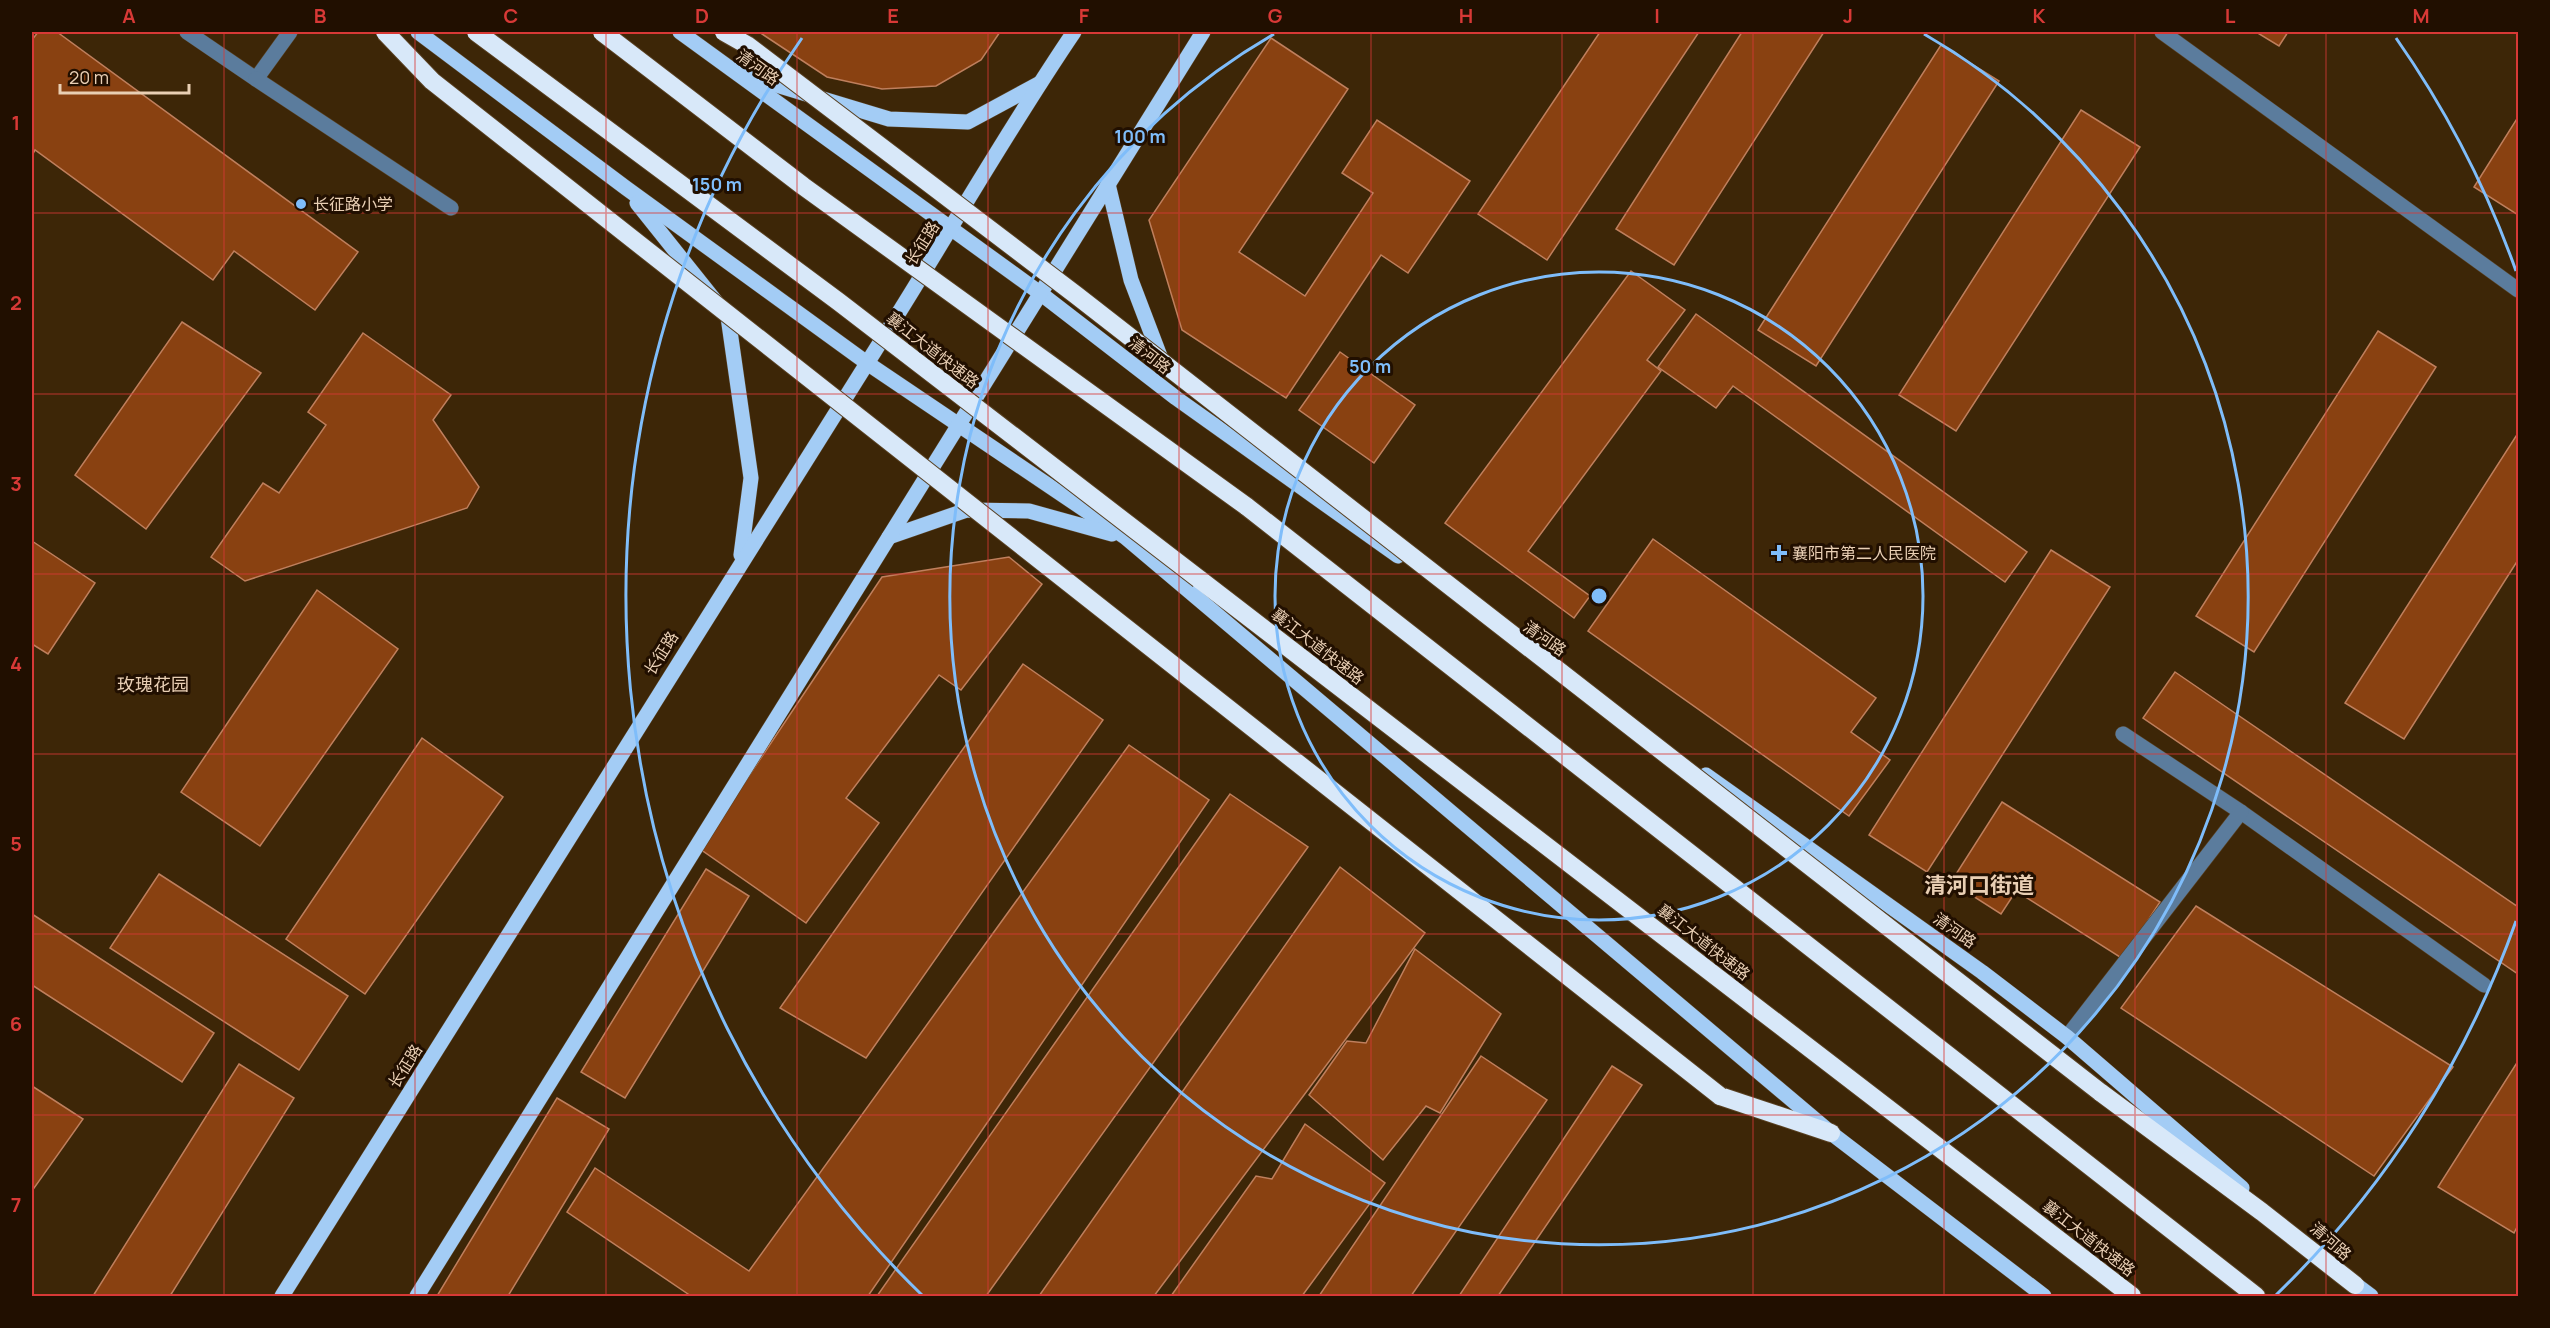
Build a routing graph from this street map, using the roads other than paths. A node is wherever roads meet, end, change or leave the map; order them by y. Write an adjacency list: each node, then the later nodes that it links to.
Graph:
1 (188, 32): 13 (street)
2 (290, 32): 13 (street)
3 (386, 32): 31 (highway, bridge)
4 (418, 32): 16 (main road)
5 (476, 32): 36 (highway, 襄江大道快速路, bridge)
6 (602, 32): 37 (highway, bridge)
7 (680, 32): 12 (main road, 清河路)
8 (724, 32): 32 (highway, bridge)
9 (1074, 32): 14 (main road, 长征路)
10 (1203, 32): 15 (main road)
11 (2162, 32): 19 (street)
12 (734, 73): 14 (main road); 18 (main road, 清河路)
13 (256, 79): 17 (street)
14 (1040, 83): 18 (main road, 长征路)
15 (1108, 184): 20 (main road); 22 (main road)
16 (626, 188): 21 (main road); 26 (main road)
17 (451, 208)
18 (952, 229): 20 (main road, 清河路); 21 (main road, 长征路)
19 (2518, 290)
20 (1040, 293): 22 (main road, 清河路); 23 (main road)
21 (867, 363): 23 (main road); 26 (main road, 长征路)
22 (1176, 398): 30 (main road, 清河路)
23 (958, 426): 24 (main road); 25 (main road)
24 (889, 537): 25 (main road); 34 (main road)
25 (1125, 537): 31 (main road)
26 (740, 562): 33 (main road, 长征路)
27 (2123, 734): 28 (street)
28 (2241, 812): 29 (street); 30 (street)
29 (2484, 984)
30 (2067, 1037): 32 (main road, 清河路)
31 (1831, 1133): 35 (main road)
32 (2355, 1285): 38 (main road, 清河路)
33 (282, 1296)
34 (417, 1296)
35 (2044, 1296)
36 (2132, 1296)
37 (2256, 1296)
38 (2371, 1296)

